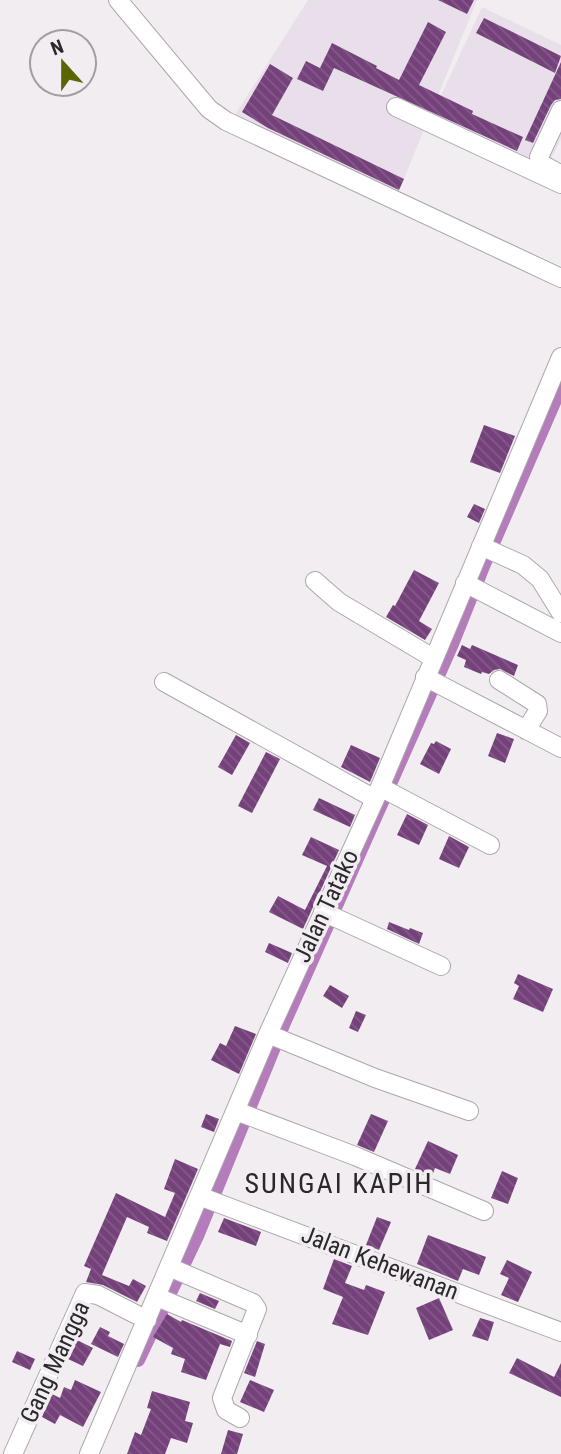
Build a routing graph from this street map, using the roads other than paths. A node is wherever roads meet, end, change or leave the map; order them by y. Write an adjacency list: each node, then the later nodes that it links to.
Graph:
1 (118, 0): 6 (street)
2 (396, 107): 5 (street)
3 (561, 110): 4 (street)
4 (561, 174)
5 (561, 184)
6 (561, 278)
7 (561, 357): 8 (street, Jalan Tatako)
8 (491, 551): 10 (street, Jalan Tatako); 11 (street)
9 (315, 581): 13 (street)
10 (475, 587): 12 (street); 13 (street, Jalan Tatako)
11 (561, 613)
12 (561, 633)
13 (433, 658): 15 (street, Jalan Tatako)
14 (499, 680): 17 (street)
15 (433, 681): 17 (street); 19 (street, Jalan Tatako)
16 (164, 682): 19 (street)
17 (526, 730): 18 (street)
18 (561, 748)
19 (385, 793): 20 (street); 21 (street, Jalan Tatako)
20 (490, 845)
21 (326, 913): 22 (street); 23 (street, Jalan Tatako)
22 (440, 966)
23 (270, 1035): 24 (street, Jalan Tatako); 25 (street)
24 (236, 1111): 26 (street, Jalan Tatako); 27 (street)
25 (469, 1111)
26 (202, 1197): 28 (street, Jalan Tatako); 31 (street, Jalan Kehewanan)
27 (484, 1211)
28 (171, 1268): 29 (street, Jalan Tatako); 32 (street)
29 (157, 1297): 30 (street, Jalan Tatako); 32 (street)
30 (147, 1320): 34 (street, Gang Mangga); 35 (street, Jalan Tatako)
31 (561, 1332)
32 (248, 1335): 33 (street)
33 (240, 1418)
34 (13, 1454)
35 (89, 1454)

